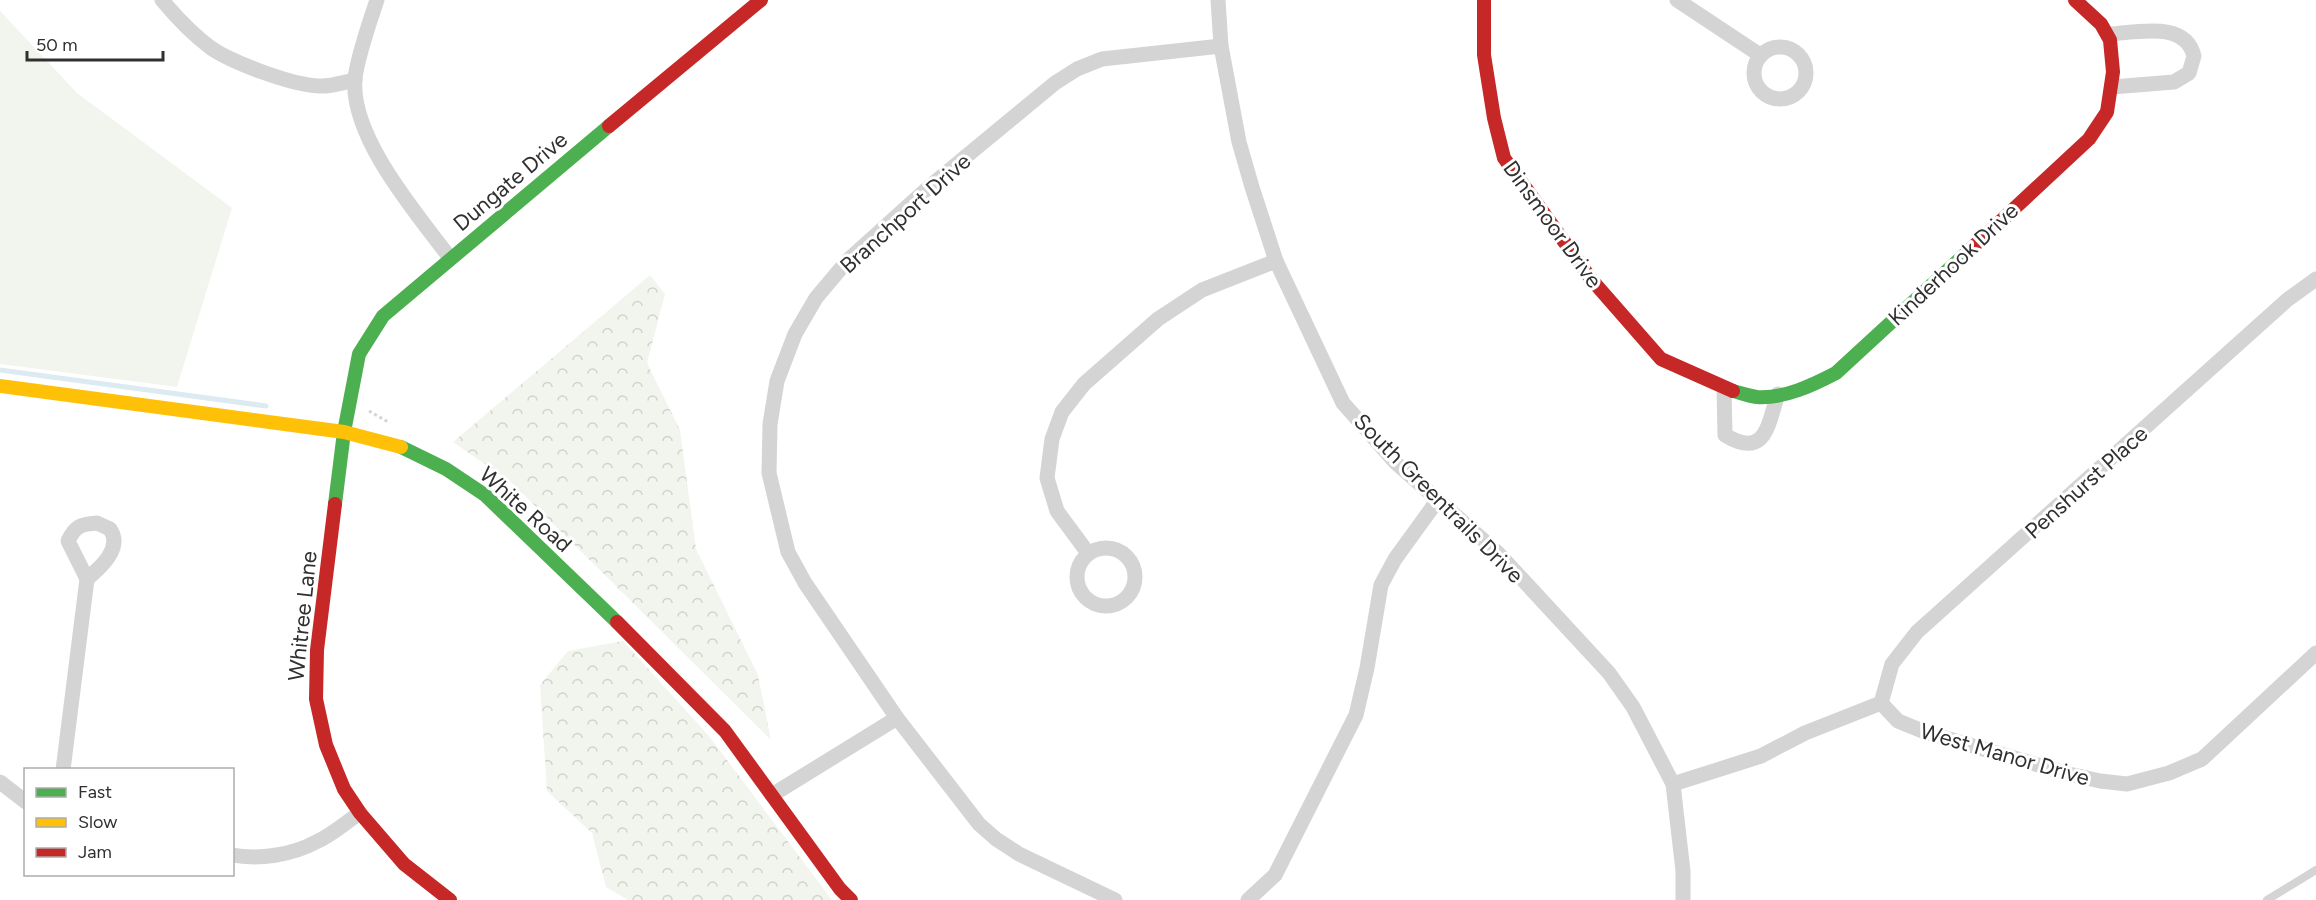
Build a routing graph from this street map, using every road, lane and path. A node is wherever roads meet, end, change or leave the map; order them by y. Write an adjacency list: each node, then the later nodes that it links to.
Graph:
1 (162, 0): 11 (street)
2 (377, 0): 11 (street)
3 (761, 0): 13 (street, Dungate Drive)
4 (1218, 0): 9 (street, South Greentrails Drive)
5 (1484, 0): 17 (street, Dinsmoor Drive)
6 (1677, 0): 10 (street)
7 (2075, 0): 8 (street)
8 (2108, 34): 12 (street, Kinderhook Drive); 12 (street)
9 (1221, 46): 14 (street, South Greentrails Drive); 26 (street, Branchport Drive)
10 (1760, 55)
11 (355, 80): 13 (street)
12 (2112, 87): 18 (street, Kinderhook Drive)
13 (450, 258): 20 (street, Dungate Drive)
14 (1276, 261): 21 (street, South Greentrails Drive); 22 (street)
15 (2316, 279): 25 (street, Penshurst Place)
16 (0, 386): 20 (street, White Road)
17 (1724, 388): 18 (street); 19 (street, Dinsmoor Drive)
18 (1778, 394): 19 (street, Kinderhook Drive)
19 (1758, 397)
20 (344, 432): 30 (street, White Road); 32 (street, Whitree Lane)
21 (1437, 501): 29 (street, South Greentrails Drive); 38 (street)
22 (1088, 553)
23 (87, 579): 27 (street)
24 (2316, 653): 25 (street, West Manor Drive)
25 (1881, 703): 29 (street)
26 (897, 717): 30 (street); 37 (street, Branchport Drive)
27 (63, 768)
28 (0, 782): 31 (street)
29 (1673, 784): 39 (street, South Greentrails Drive)
30 (772, 795): 36 (street, White Road)
31 (24, 800)
32 (360, 813): 33 (street); 35 (street, Whitree Lane)
33 (234, 855)
34 (2316, 870): 40 (lane)
35 (450, 900)
36 (851, 900)
37 (1115, 900)
38 (1248, 900)
39 (1683, 900)
40 (2267, 900)

